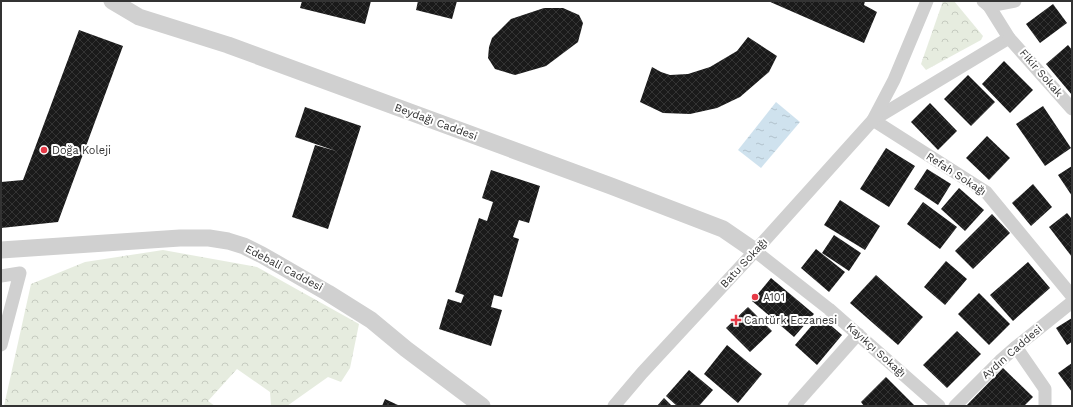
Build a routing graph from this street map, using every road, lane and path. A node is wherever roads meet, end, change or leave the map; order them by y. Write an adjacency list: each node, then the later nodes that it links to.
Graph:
1 (112, 1): 9 (street, Beydağı Caddesi)
2 (927, 1): 7 (street, Batu Sokağı)
3 (1014, 1): 4 (street)
4 (986, 4): 5 (street)
5 (1009, 38): 6 (street, Fikir Sokak); 7 (street, Batu Sokağı)
6 (1072, 109)
7 (873, 120): 9 (street, Batu Sokağı); 11 (street, Refah Sokağı)
8 (1, 250): 16 (street, Edebali Caddesi)
9 (755, 251): 13 (street, Kayıkçı Sokağı); 17 (street, Batu Sokağı)
10 (1, 276): 14 (street)
11 (1072, 296)
12 (1072, 302): 15 (street, Aydın Caddesi)
13 (858, 334): 18 (street); 19 (street, Kayıkçı Sokağı)
14 (1, 345)
15 (1016, 347): 20 (street, Aydın Caddesi); 21 (street)
16 (482, 406)
17 (614, 406)
18 (794, 406)
19 (939, 406)
20 (955, 406)
21 (1045, 406)

